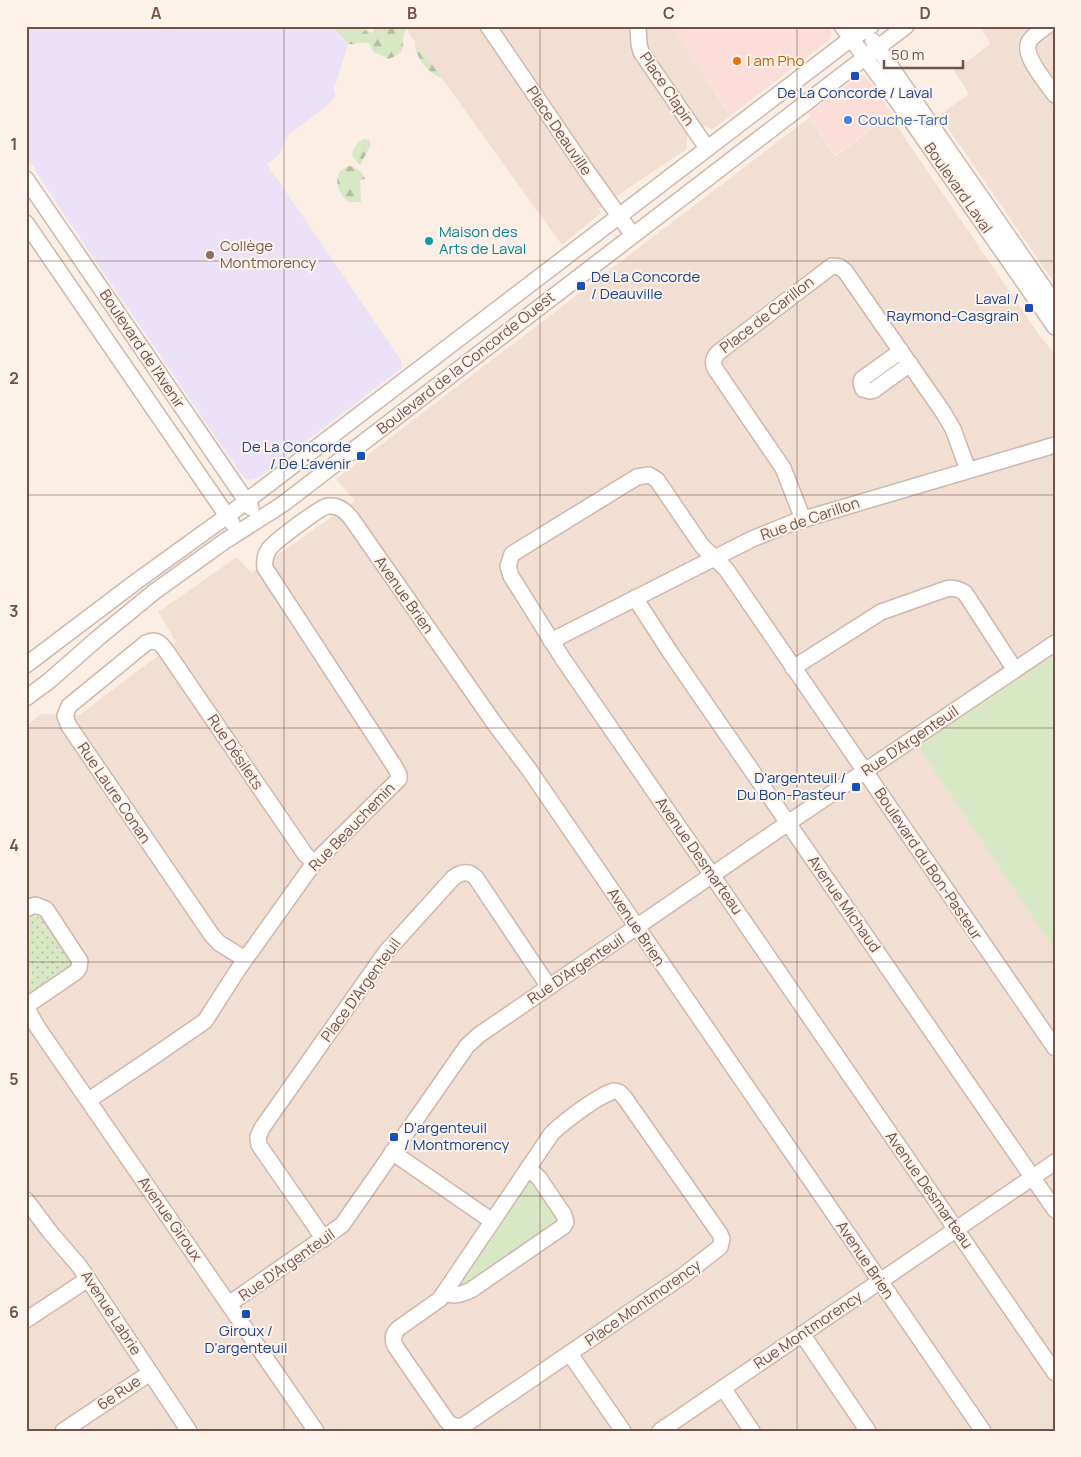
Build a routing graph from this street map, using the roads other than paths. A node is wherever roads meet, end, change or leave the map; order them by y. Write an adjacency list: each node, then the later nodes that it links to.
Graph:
1 (488, 26): 12 (street, Place Deauville)
2 (638, 26): 10 (street, Place Clapin)
3 (842, 26): 7 (street, Boulevard Laval)
4 (906, 26): 8 (street, Boulevard de la Concorde Ouest)
5 (1048, 26): 9 (street)
6 (867, 27): 7 (street, Boulevard de la Concorde Ouest); 8 (street, Boulevard Laval)
7 (851, 39): 8 (street, Boulevard Laval); 10 (street, Boulevard de la Concorde Ouest)
8 (871, 52): 14 (street, Boulevard de la Concorde Ouest); 15 (street, Boulevard Laval); 16 (street, Boulevard Laval)
9 (1055, 95)
10 (707, 148): 12 (street, Boulevard de la Concorde Ouest)
11 (26, 179): 21 (street, Boulevard de l'Avenir)
12 (619, 216): 14 (street, Place Deauville); 21 (street, Boulevard de la Concorde Ouest)
13 (26, 223): 22 (street, Boulevard de l'Avenir)
14 (632, 234): 23 (street, Boulevard de la Concorde Ouest)
15 (1055, 304)
16 (1053, 323)
17 (900, 351): 18 (street, Place de Carillon); 18 (street); 24 (street, Place de Carillon)
18 (910, 364): 20 (street, Place de Carillon)
19 (1055, 445): 20 (street, Rue de Carillon)
20 (968, 470): 24 (street, Rue de Carillon)
21 (246, 500): 22 (street, Boulevard de la Concorde Ouest); 23 (street, Boulevard de l'Avenir)
22 (227, 516): 25 (street, Boulevard de l'Avenir); 32 (street, Boulevard de la Concorde Ouest)
23 (259, 519): 25 (street, Boulevard de la Concorde Ouest)
24 (804, 519): 26 (street, Rue de Carillon)
25 (238, 532): 35 (street, Boulevard de la Concorde Ouest)
26 (715, 558): 28 (street, Rue de Carillon); 30 (street, Avenue Desmarteau); 33 (street, Boulevard du Bon-Pasteur)
27 (264, 561): 38 (street, Rue Beauchemin); 41 (street, Avenue Brien)
28 (635, 598): 30 (street, Rue de Carillon); 37 (street, Avenue Michaud)
29 (156, 641): 38 (street, Rue Désilets); 42 (street, Rue Laure Conan)
30 (551, 641): 39 (street, Avenue Desmarteau)
31 (1055, 643): 34 (street, Rue D'Argenteuil)
32 (26, 665)
33 (793, 668): 34 (street); 36 (street, Boulevard du Bon-Pasteur)
34 (1015, 670): 36 (street, Rue D'Argenteuil)
35 (26, 698)
36 (865, 772): 37 (street, Rue D'Argenteuil); 45 (street, Boulevard du Bon-Pasteur)
37 (788, 823): 39 (street, Rue D'Argenteuil); 50 (street, Avenue Michaud)
38 (314, 864): 42 (street, Rue Beauchemin)
39 (712, 876): 41 (street, Rue D'Argenteuil); 54 (street, Avenue Desmarteau)
40 (26, 909): 44 (street)
41 (636, 928): 43 (street, Rue D'Argenteuil); 57 (street, Avenue Brien)
42 (244, 959): 46 (street, Rue Beauchemin)
43 (549, 987): 47 (street, Rue D'Argenteuil); 55 (street, Place D'Argenteuil)
44 (26, 1006): 46 (street, Avenue Giroux)
45 (1055, 1048)
46 (89, 1100): 59 (street, Avenue Giroux)
47 (392, 1152): 53 (street); 55 (street, Rue D'Argenteuil)
48 (1055, 1162): 50 (street, Rue Montmorency)
49 (528, 1168): 53 (street, Place Montmorency); 58 (street); 62 (street, Place Montmorency)
50 (1032, 1177): 52 (street, Avenue Michaud); 54 (street, Rue Montmorency)
51 (26, 1200): 56 (street, Avenue Labrie)
52 (1055, 1210)
53 (492, 1221): 58 (street, Place Montmorency)
54 (956, 1229): 57 (street, Rue Montmorency); 64 (street, Avenue Desmarteau)
55 (324, 1239): 59 (street, Rue D'Argenteuil)
56 (88, 1279): 60 (street); 63 (street, Avenue Labrie)
57 (880, 1281): 61 (street, Rue Montmorency); 73 (street, Avenue Brien)
58 (444, 1293): 62 (street, Place Montmorency)
59 (229, 1304): 68 (street, Avenue Giroux)
60 (26, 1320)
61 (802, 1334): 65 (street, Rue Montmorency); 72 (street)
62 (570, 1354): 69 (street)
63 (150, 1373): 66 (street, 6e Rue); 67 (street, Avenue Labrie)
64 (1055, 1373)
65 (723, 1388): 70 (street, Rue Montmorency); 71 (street)
66 (73, 1428)
67 (190, 1431)
68 (316, 1431)
69 (624, 1431)
70 (660, 1431)
71 (752, 1431)
72 (868, 1431)
73 (983, 1431)

